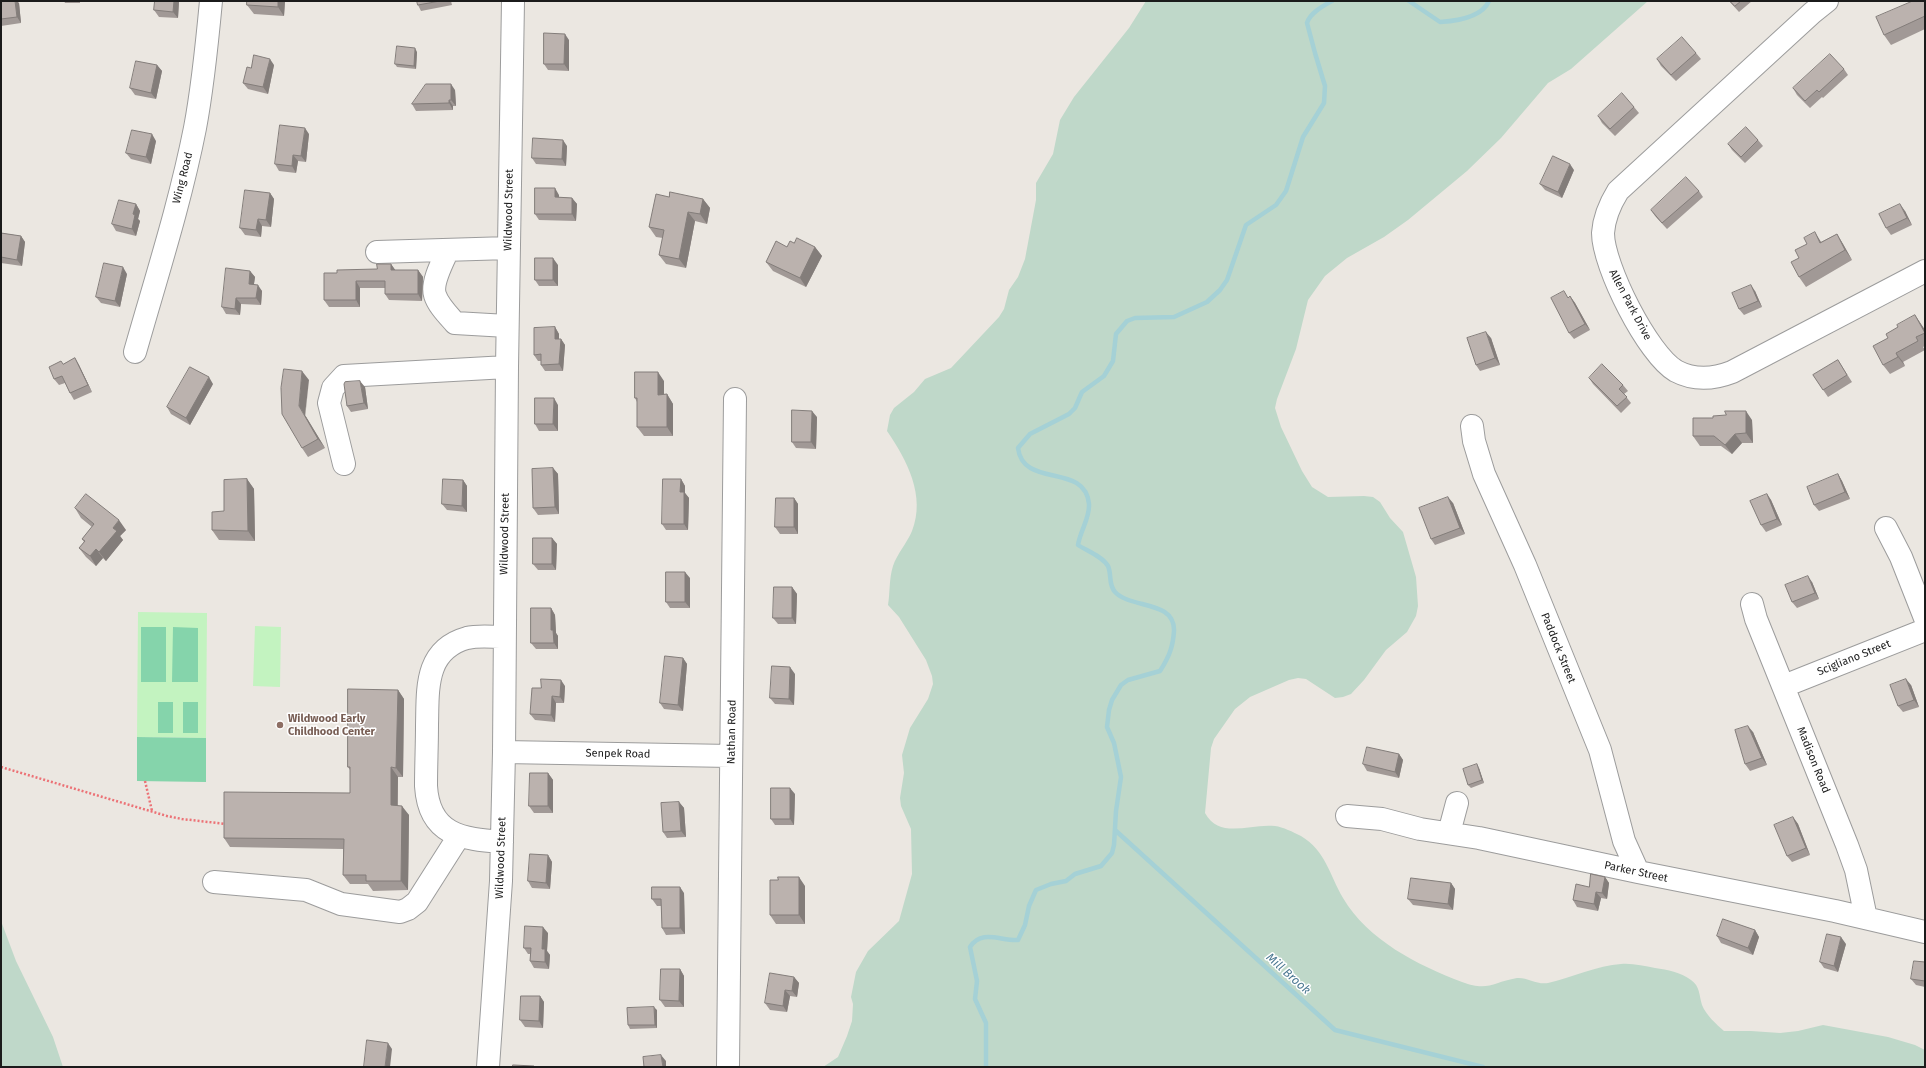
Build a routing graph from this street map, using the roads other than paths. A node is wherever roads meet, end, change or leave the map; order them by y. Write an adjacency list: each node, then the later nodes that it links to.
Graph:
1 (211, 1): 9 (street, Wing Road)
2 (513, 1): 4 (street, Wildwood Street)
3 (1827, 1): 7 (street, Allen Park Drive)
4 (509, 248): 5 (street); 8 (street, Wildwood Street)
5 (448, 250): 6 (street); 8 (street)
6 (377, 252)
7 (1925, 271)
8 (507, 326): 10 (street, Wildwood Street)
9 (135, 352)
10 (507, 367): 13 (street); 18 (street, Wildwood Street)
11 (735, 399): 21 (street, Nathan Road)
12 (1472, 426): 27 (street, Paddock Street)
13 (344, 464)
14 (1886, 528): 16 (street)
15 (1752, 604): 19 (street, Madison Road)
16 (1925, 618)
17 (1925, 630): 19 (street, Scigliano Street)
18 (504, 637): 20 (street, Wildwood Street); 25 (street)
19 (1784, 686): 29 (street, Madison Road)
20 (504, 752): 21 (street, Senpek Road); 26 (street, Wildwood Street)
21 (731, 756): 31 (street, Nathan Road)
22 (1457, 803): 24 (street)
23 (1347, 816): 24 (street, Parker Street)
24 (1449, 833): 27 (street, Parker Street)
25 (459, 836): 26 (street); 28 (street)
26 (502, 842): 32 (street, Wildwood Street)
27 (1638, 872): 29 (street, Parker Street)
28 (214, 882)
29 (1866, 918): 30 (street, Parker Street)
30 (1925, 932)
31 (728, 1064)
32 (488, 1067)

